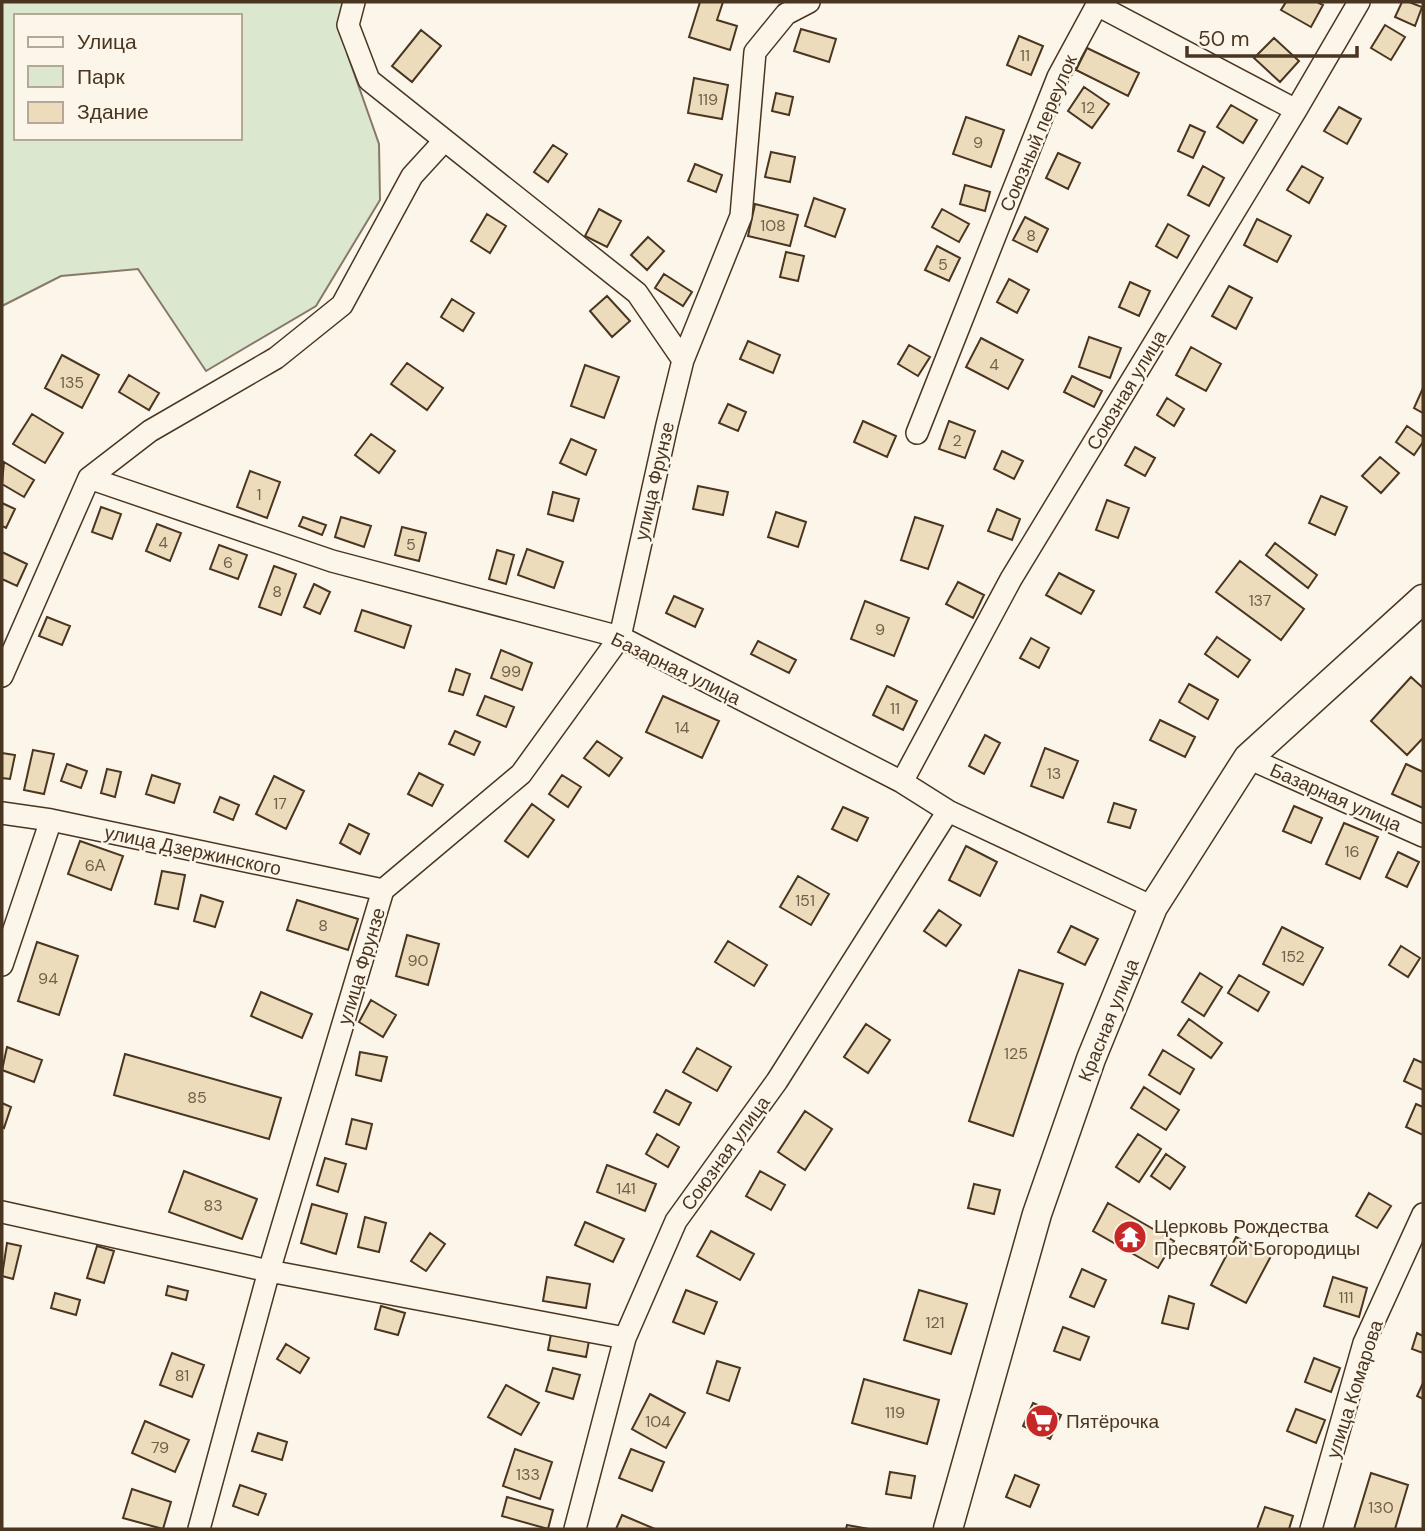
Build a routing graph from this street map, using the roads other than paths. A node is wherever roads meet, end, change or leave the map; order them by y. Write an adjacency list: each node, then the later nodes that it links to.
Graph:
1 (354, 2): 5 (street)
2 (809, 2): 6 (street, улица Фрунзе)
3 (1359, 2): 4 (street, Союзная улица)
4 (1296, 110): 7 (street, Союзный переулок); 13 (street, Союзная улица)
5 (444, 141): 6 (street); 8 (street)
6 (683, 360): 10 (street, улица Фрунзе)
7 (917, 433)
8 (89, 478): 10 (street, Базарная улица); 11 (street)
9 (1423, 599): 12 (street, Красная улица)
10 (620, 637): 13 (street, Базарная улица); 18 (street, улица Фрунзе)
11 (2, 676)
12 (1248, 758): 17 (street, Базарная улица); 19 (street, Красная улица)
13 (902, 782): 14 (street, Базарная улица)
14 (948, 811): 19 (street, Базарная улица); 24 (street, Союзная улица)
15 (2, 813): 16 (street, улица Дзержинского)
16 (51, 820): 18 (street, улица Дзержинского); 20 (street)
17 (1423, 836)
18 (383, 890): 23 (street, улица Фрунзе)
19 (1153, 907): 27 (street, Красная улица)
20 (2, 965)
21 (2, 1212): 23 (street)
22 (1423, 1214): 28 (street, улица Комарова)
23 (269, 1271): 24 (street); 25 (street, улица Фрунзе)
24 (625, 1338): 26 (street, Союзная улица)
25 (199, 1529)
26 (575, 1529)
27 (948, 1529)
28 (1311, 1529)

